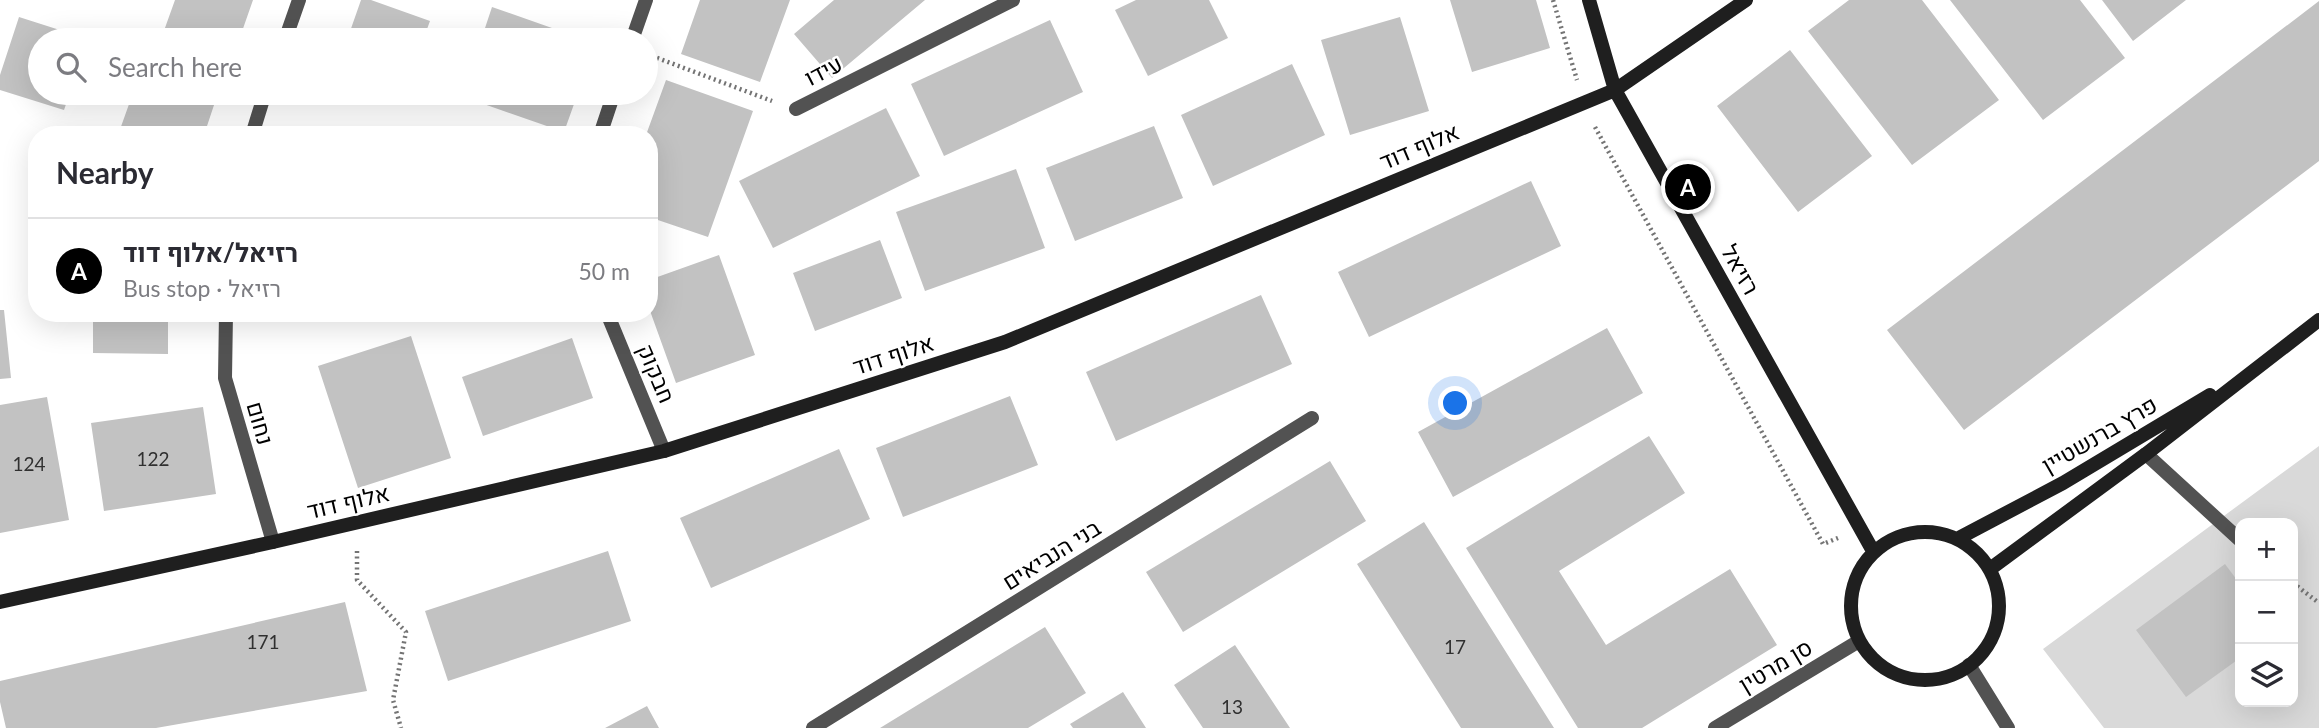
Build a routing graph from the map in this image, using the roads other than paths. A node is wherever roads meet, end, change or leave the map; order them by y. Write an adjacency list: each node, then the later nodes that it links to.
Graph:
1 (299, 0): 6 (street)
2 (646, 0): 7 (street)
3 (1013, 0): 11 (street, עידו)
4 (1589, 0): 8 (street, רזיאל)
5 (1746, 0): 8 (street, אלוף דוד)
6 (289, 28)
7 (636, 28)
8 (1615, 90): 19 (street, אלוף דוד); 24 (street, רזיאל)
9 (261, 105): 12 (street)
10 (610, 105): 13 (street)
11 (796, 110)
12 (255, 126)
13 (603, 126)
14 (2319, 320): 17 (street, פרץ ברנשטיין)
15 (226, 322): 23 (street, נחום)
16 (611, 322): 19 (street, חבקוק)
17 (2262, 364): 20 (street, פרץ ברנשטיין); 22 (street, פרץ ברנשטיין)
18 (1312, 418): 29 (street, בני הנביאים)
19 (664, 451): 23 (street, אלוף דוד)
20 (2146, 454): 21 (street); 25 (street, פרץ ברנשטיין)
21 (2235, 535)
22 (1957, 539): 24 (street); 25 (street)
23 (273, 542): 26 (street, אלוף דוד)
24 (1874, 551): 27 (street)
25 (1990, 569): 28 (street)
26 (0, 601)
27 (1859, 641): 28 (street); 30 (street, סן מרטין)
28 (1969, 665): 31 (street)
29 (813, 728)
30 (1715, 728)
31 (2008, 728)

